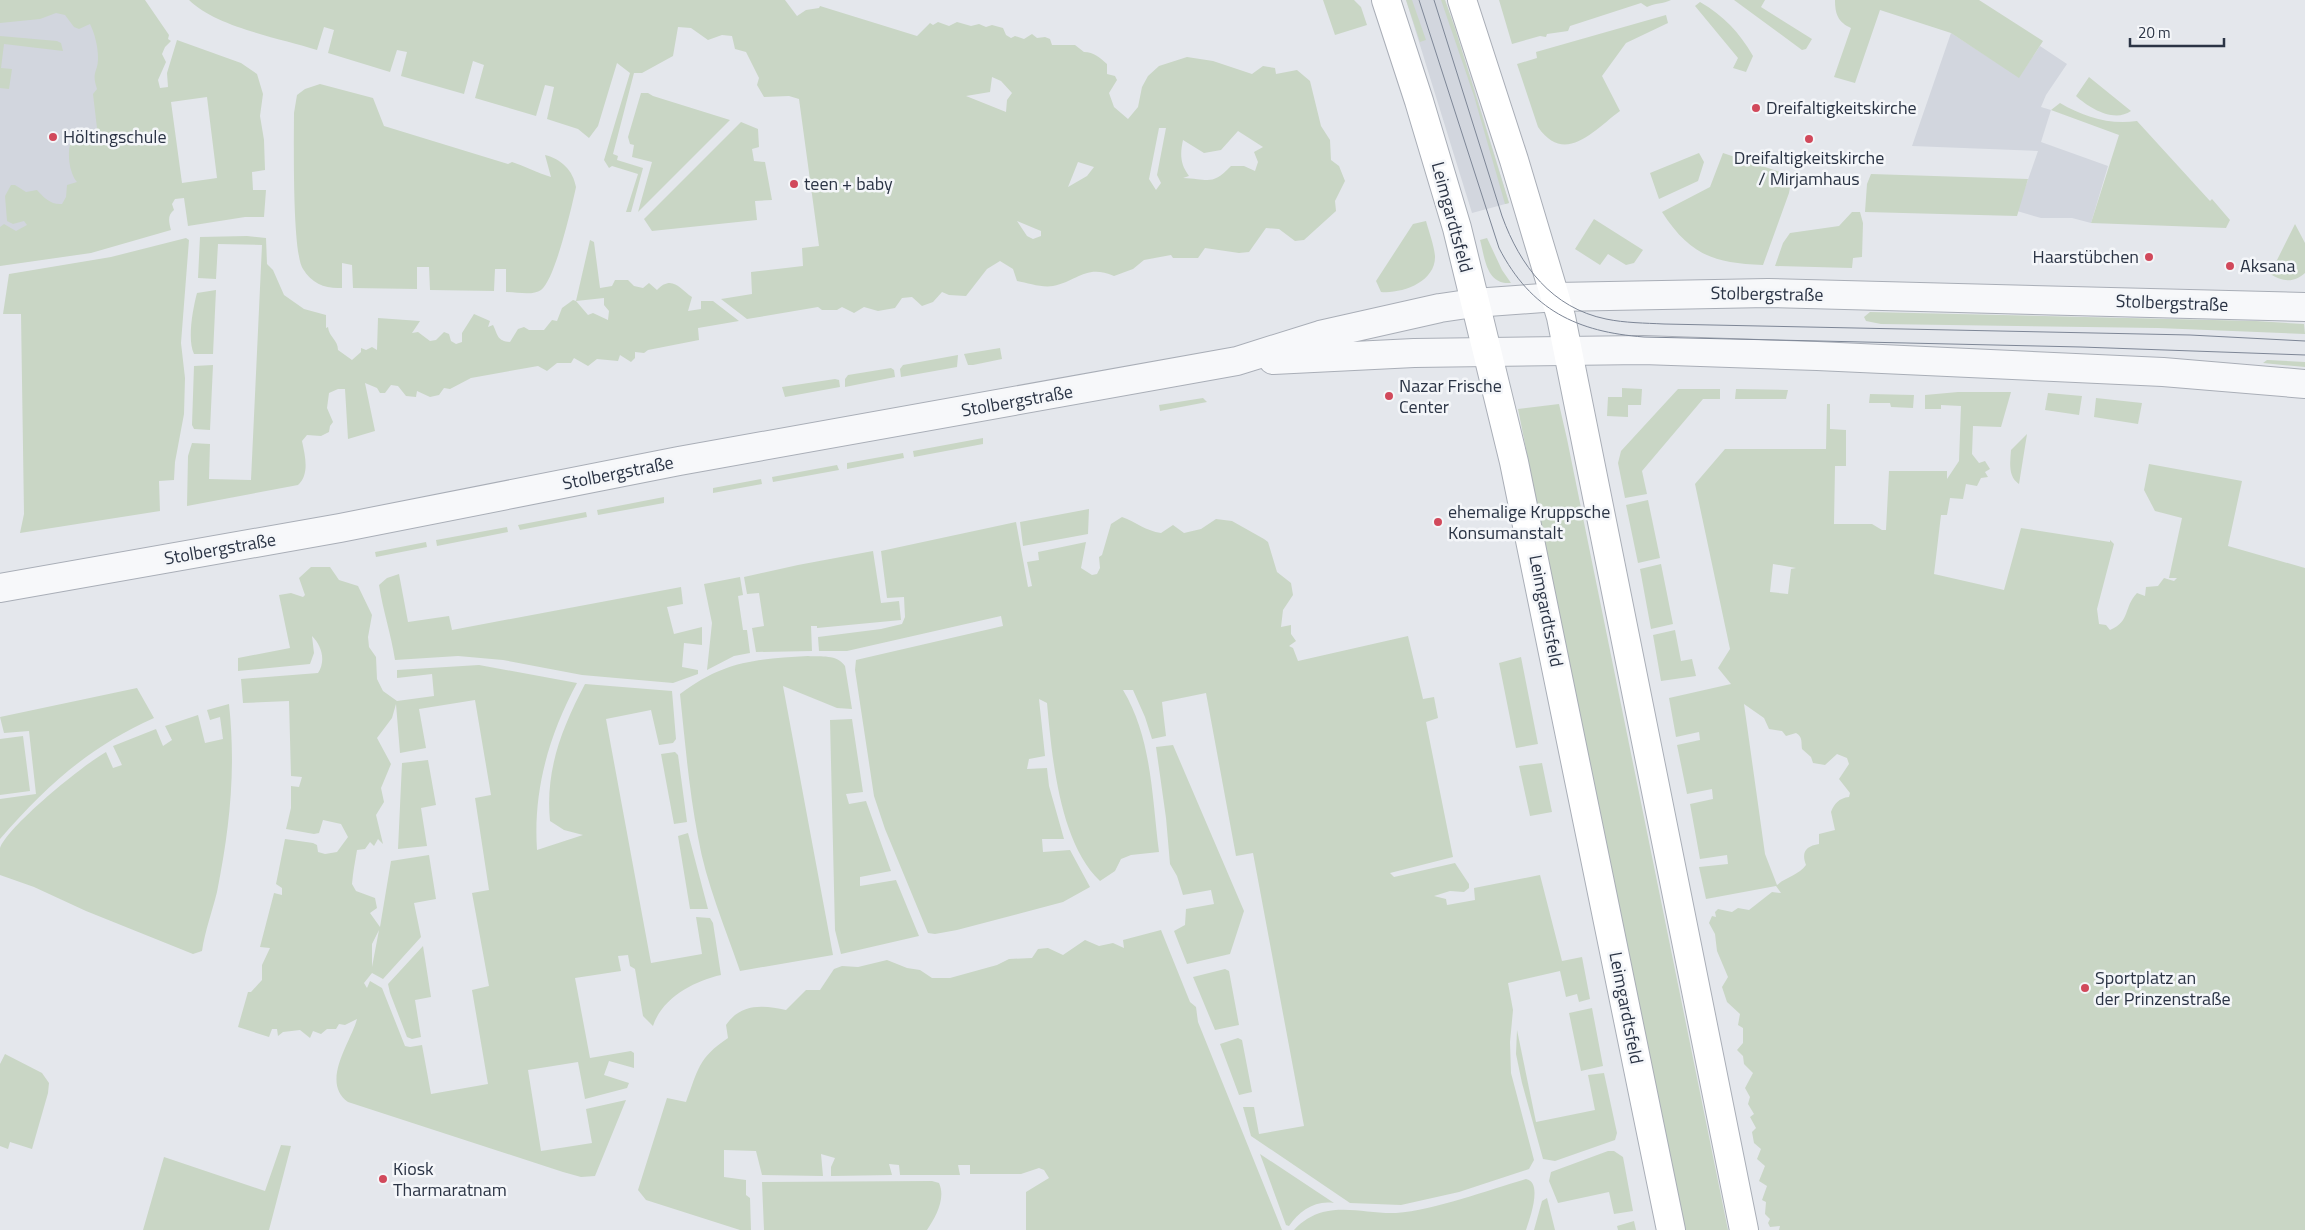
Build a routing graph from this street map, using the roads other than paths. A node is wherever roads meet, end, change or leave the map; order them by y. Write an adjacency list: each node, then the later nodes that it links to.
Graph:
1 (1386, 0): 4 (main road, Leimgardtsfeld)
2 (1462, 0): 3 (main road)
3 (1556, 297): 4 (street, Stolbergstraße); 5 (street, Stolbergstraße); 6 (main road)
4 (1474, 303): 7 (main road, Leimgardtsfeld); 8 (street, Stolbergstraße)
5 (2305, 307)
6 (1568, 351): 7 (street, Stolbergstraße); 9 (street, Stolbergstraße); 12 (main road)
7 (1487, 353): 8 (street, Stolbergstraße); 11 (main road, Leimgardtsfeld)
8 (1237, 361): 10 (street, Stolbergstraße)
9 (2305, 384)
10 (0, 588)
11 (1671, 1230)
12 (1744, 1230)

